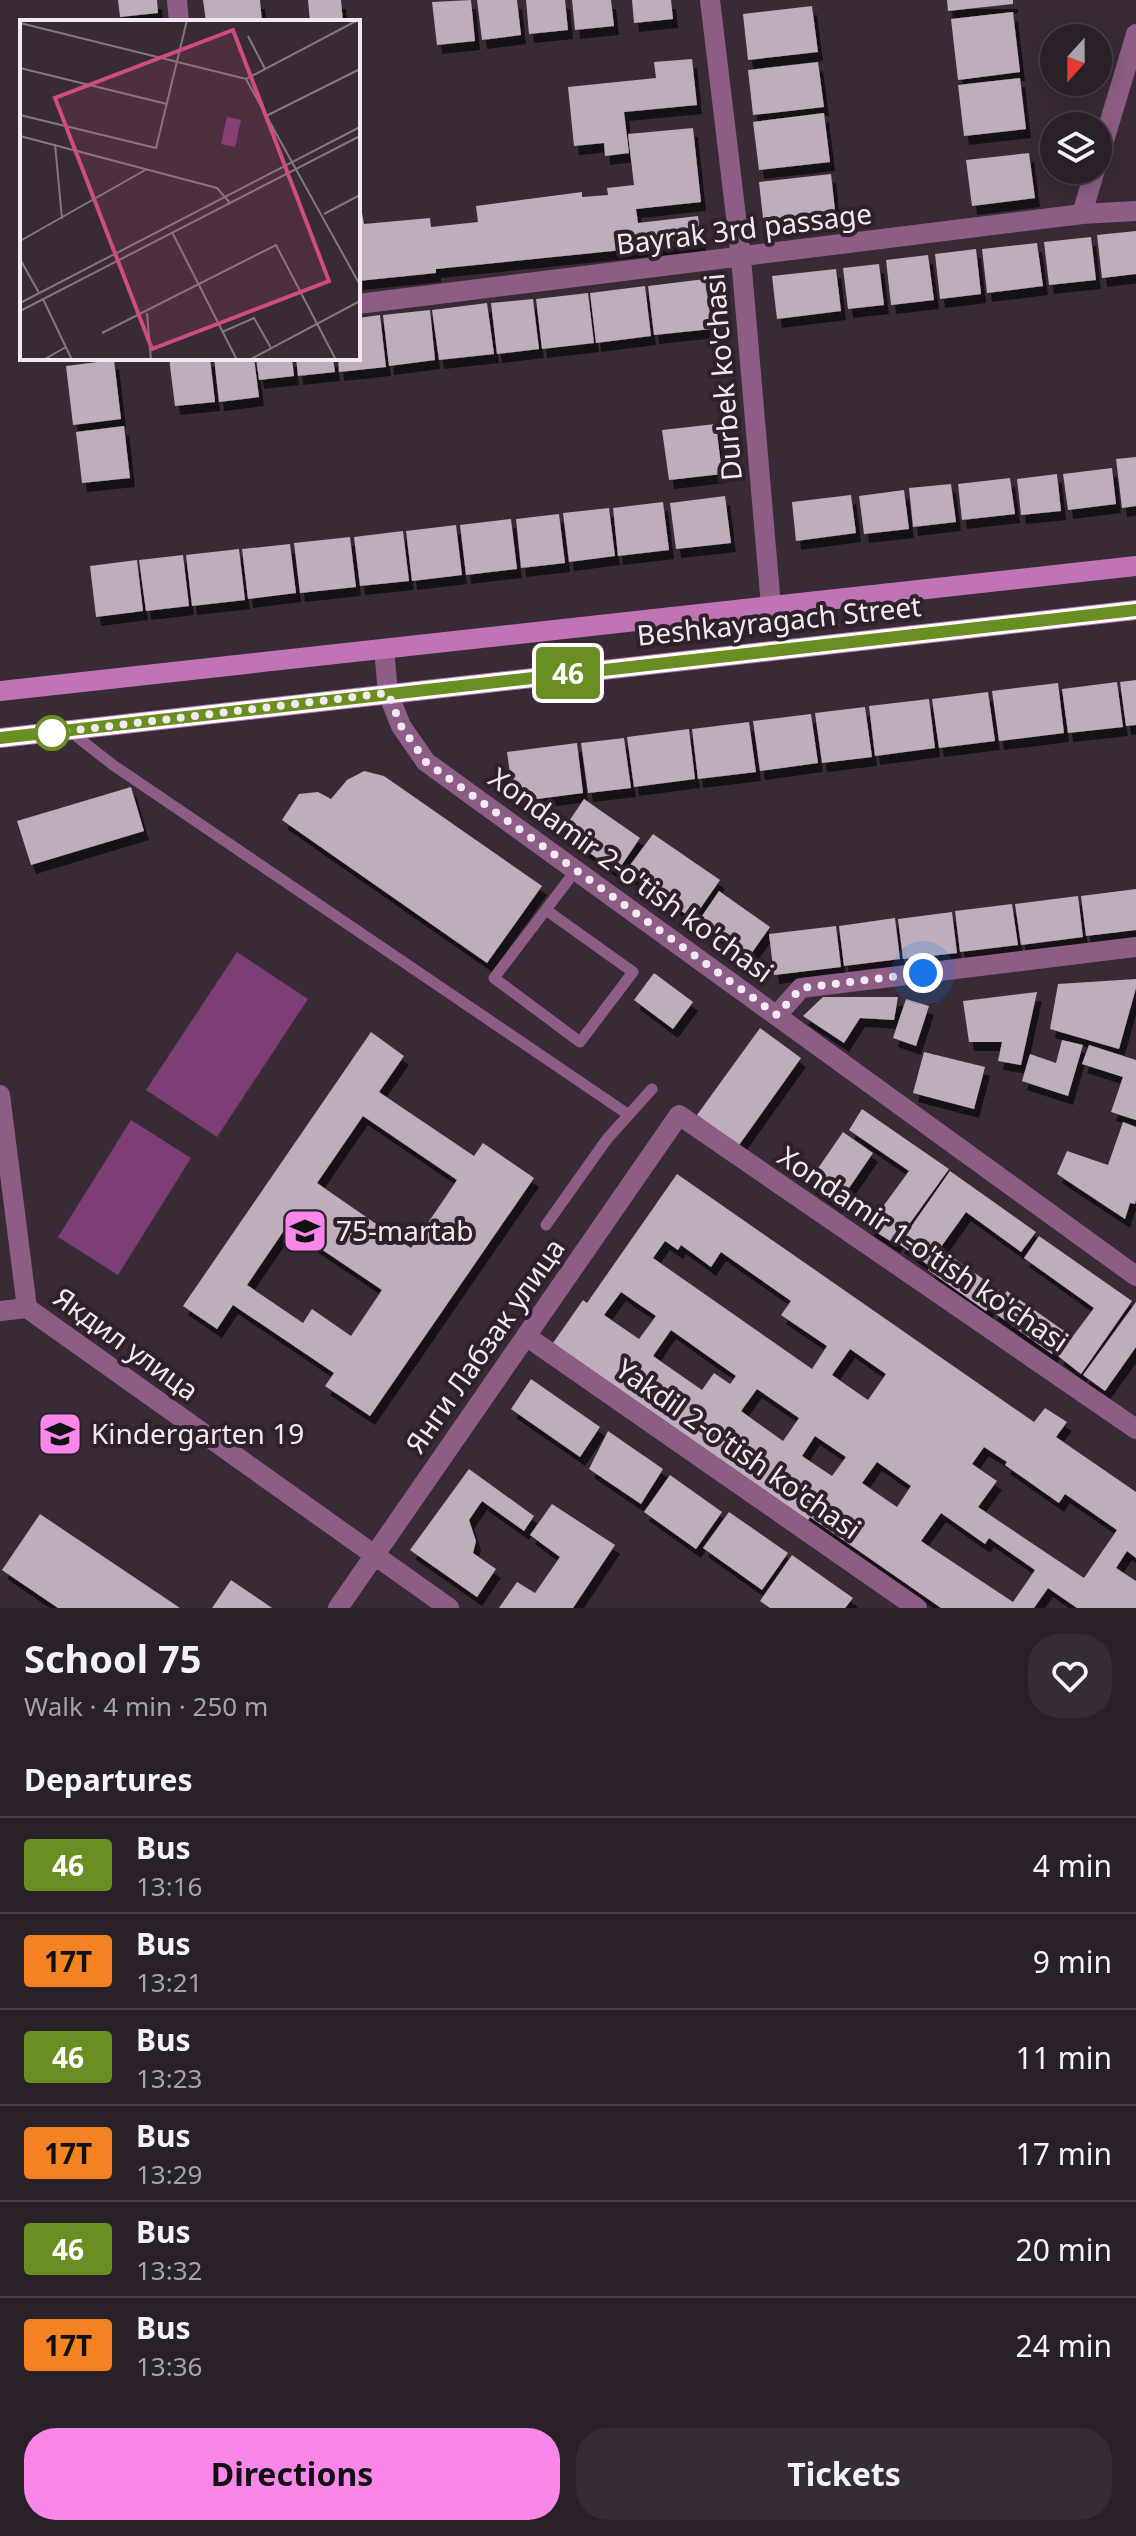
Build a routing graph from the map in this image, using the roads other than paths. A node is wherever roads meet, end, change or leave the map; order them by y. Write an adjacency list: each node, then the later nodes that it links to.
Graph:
1 (177, 0): 3 (street)
2 (710, 0): 9 (street, Durbek ko'chasi)
3 (179, 20)
4 (1136, 34): 5 (street)
5 (1112, 114)
6 (1091, 184): 8 (street)
7 (1136, 211): 8 (street, Bayrak 3rd passage)
8 (1082, 214): 9 (street, Bayrak 3rd passage)
9 (741, 258): 10 (street, Bayrak 3rd passage); 12 (street, Durbek ko'chasi)
10 (360, 304)
11 (1136, 566): 12 (main road, Beshkayragach Street)
12 (771, 606): 14 (main road, Beshkayragach Street)
13 (1136, 610): 16 (main road, Beshkayragach Street)
14 (384, 649): 15 (main road, Beshkayragach Street); 16 (street, Xondamir 2-o'tish ko'chasi)
15 (0, 691)
16 (388, 693): 17 (main road, Beshkayragach Street); 19 (street, Xondamir 2-o'tish ko'chasi)
17 (70, 732): 18 (main road, Beshkayragach Street); 25 (lane)
18 (0, 738)
19 (576, 870): 20 (lane); 22 (street, Xondamir 2-o'tish ko'chasi)
20 (546, 910): 20 (lane)
21 (1136, 947): 22 (street)
22 (777, 1015): 28 (street, Xondamir 2-o'tish ko'chasi)
23 (652, 1089): 25 (lane)
24 (0, 1095): 29 (street)
25 (629, 1115): 27 (lane)
26 (679, 1115): 31 (street, Янги Лабзак улица); 32 (street, Xondamir 1-o'tish ko'chasi)
27 (546, 1225)
28 (1136, 1276)
29 (27, 1308): 30 (street, Якдил улица); 33 (street, Якдил улица)
30 (0, 1311)
31 (526, 1336): 33 (street, Янги Лабзак улица); 36 (street, Yakdil 2-o'tish ko'chasi)
32 (1136, 1429)
33 (374, 1556): 34 (street, Янги Лабзак улица); 35 (street, Якдил улица)
34 (338, 1608)
35 (449, 1608)
36 (917, 1608)

